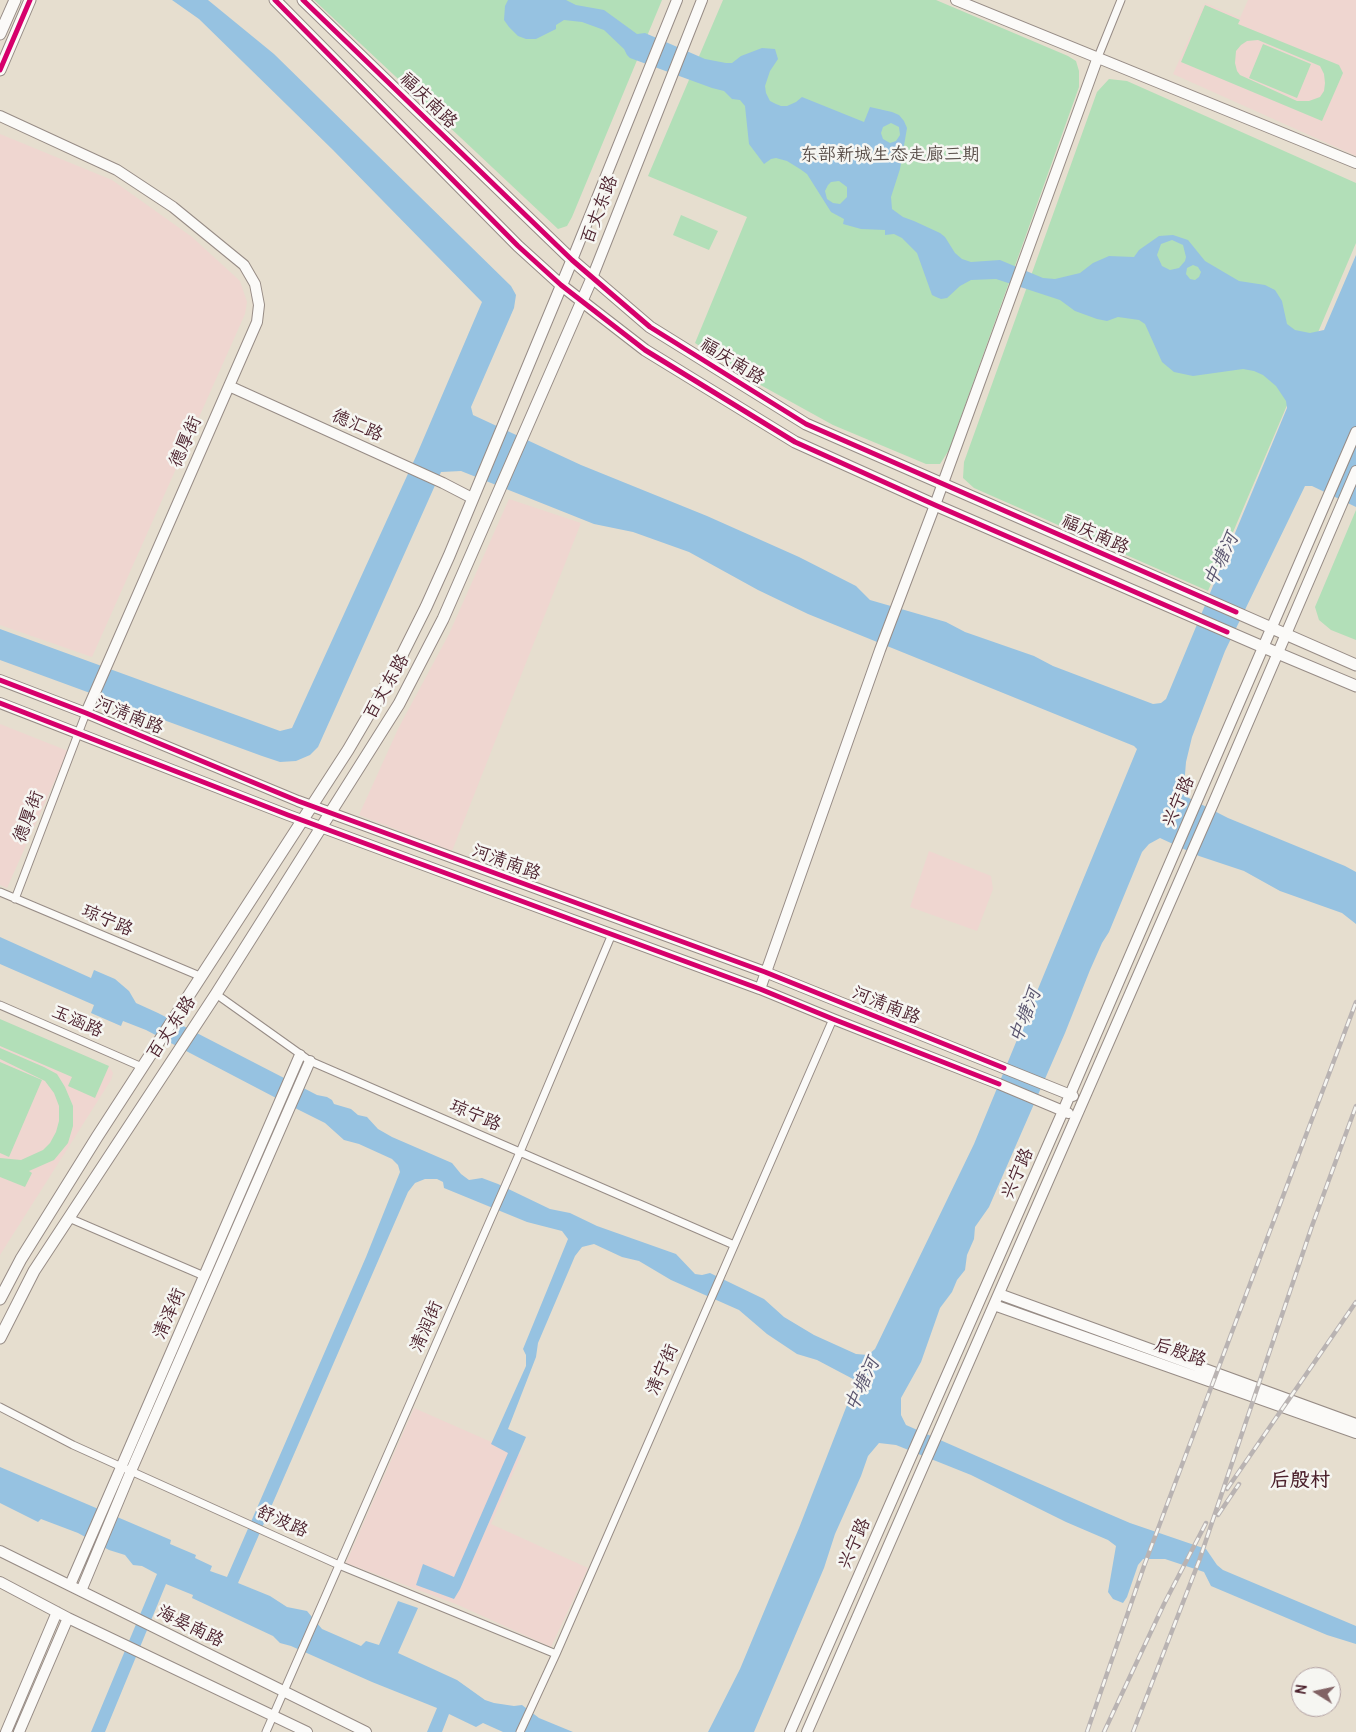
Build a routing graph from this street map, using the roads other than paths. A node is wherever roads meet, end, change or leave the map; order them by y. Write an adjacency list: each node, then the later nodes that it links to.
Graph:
1 (15, 0): 9 (main road)
2 (30, 0): 11 (main road)
3 (276, 0): 16 (main road, 福庆南路)
4 (303, 0): 14 (main road, 福庆南路)
5 (677, 0): 14 (main road, 百丈东路)
6 (702, 0): 15 (main road, 百丈东路)
7 (956, 0): 10 (main road)
8 (1121, 0): 10 (street)
9 (0, 34)
10 (1098, 57): 13 (main road); 21 (main road)
11 (0, 70)
12 (0, 116): 18 (main road, 德厚街)
13 (1356, 163)
14 (572, 260): 15 (main road, 福庆南路); 16 (main road, 百丈东路)
15 (592, 278): 17 (main road, 百丈东路); 21 (main road, 福庆南路)
16 (561, 285): 17 (main road, 福庆南路); 22 (main road, 百丈东路)
17 (582, 301): 23 (main road, 福庆南路); 35 (main road, 百丈东路)
18 (228, 386): 22 (main road, 德汇路); 32 (main road, 德厚街)
19 (1356, 432): 24 (main road, 兴宁路)
20 (1356, 470): 25 (main road)
21 (943, 483): 23 (main road); 24 (main road, 福庆南路)
22 (472, 498): 34 (main road, 百丈东路)
23 (936, 505): 26 (main road, 福庆南路); 41 (main road)
24 (1271, 627): 25 (main road, 福庆南路); 26 (main road, 兴宁路)
25 (1286, 634): 27 (main road); 28 (main road, 福庆南路)
26 (1263, 647): 27 (main road, 福庆南路); 50 (main road, 兴宁路)
27 (1278, 654): 30 (main road, 福庆南路); 51 (main road)
28 (1356, 665)
29 (0, 680): 32 (main road, 河清南路)
30 (1356, 686)
31 (0, 703): 33 (main road, 河清南路)
32 (86, 713): 33 (street, 德厚街); 34 (main road, 河清南路)
33 (79, 733): 36 (main road, 河清南路); 39 (street, 德厚街)
34 (311, 805): 35 (main road, 河清南路); 36 (main road, 百丈东路)
35 (331, 813): 37 (main road, 百丈东路); 41 (main road, 河清南路)
36 (302, 820): 37 (main road, 河清南路); 42 (main road, 百丈东路)
37 (322, 827): 40 (main road, 河清南路); 44 (main road, 百丈东路)
38 (0, 892): 39 (street, 琼宁路)
39 (15, 898): 42 (street, 琼宁路)
40 (612, 934): 43 (main road, 河清南路); 54 (street, 清润街)
41 (765, 972): 43 (main road); 50 (main road, 河清南路)
42 (202, 977): 49 (main road, 百丈东路)
43 (760, 988): 46 (main road, 河清南路)
44 (216, 994): 47 (street, 琼宁路); 55 (main road, 百丈东路)
45 (0, 1005): 49 (street, 玉涵路)
46 (833, 1019): 52 (main road, 河清南路); 56 (street, 清宁街)
47 (300, 1055): 48 (street, 琼宁路); 57 (main road, 清泽街)
48 (310, 1061): 54 (street, 琼宁路); 65 (main road, 清泽街)
49 (142, 1067): 59 (main road, 百丈东路)
50 (1069, 1094): 51 (main road); 52 (main road, 兴宁路)
51 (1082, 1100): 53 (main road)
52 (1063, 1111): 53 (main road, 河清南路); 82 (main road, 兴宁路)
53 (1076, 1116): 58 (main road)
54 (520, 1152): 56 (street, 琼宁路); 67 (street, 清润街)
55 (69, 1218): 57 (street); 61 (main road, 百丈东路)
56 (734, 1245): 73 (street, 清宁街)
57 (204, 1276): 65 (main road, 清泽街)
58 (999, 1294): 60 (main road); 63 (main road, 后殷路)
59 (0, 1299)
60 (994, 1305): 64 (main road, 后殷路); 83 (main road)
61 (0, 1338)
62 (0, 1408): 65 (street, 舒波路)
63 (1356, 1424)
64 (1356, 1433)
65 (126, 1469): 67 (street, 舒波路); 69 (main road, 清泽街); 70 (main road, 清泽街)
66 (0, 1551): 69 (main road, 海晏南路)
67 (340, 1564): 73 (street, 舒波路); 74 (street, 清润街)
68 (0, 1582): 71 (main road)
69 (70, 1585): 70 (main road, 海晏南路)
70 (81, 1591): 74 (main road, 海晏南路)
71 (57, 1612): 72 (main road); 76 (main road)
72 (68, 1618): 75 (main road); 77 (main road)
73 (556, 1654): 81 (street, 清宁街)
74 (284, 1691): 75 (street, 清润街); 80 (main road, 海晏南路)
75 (273, 1716): 78 (street, 清润街); 79 (main road)
76 (6, 1732)
77 (19, 1732)
78 (266, 1732)
79 (307, 1732)
80 (366, 1732)
81 (520, 1732)
82 (790, 1732)
83 (807, 1732)

